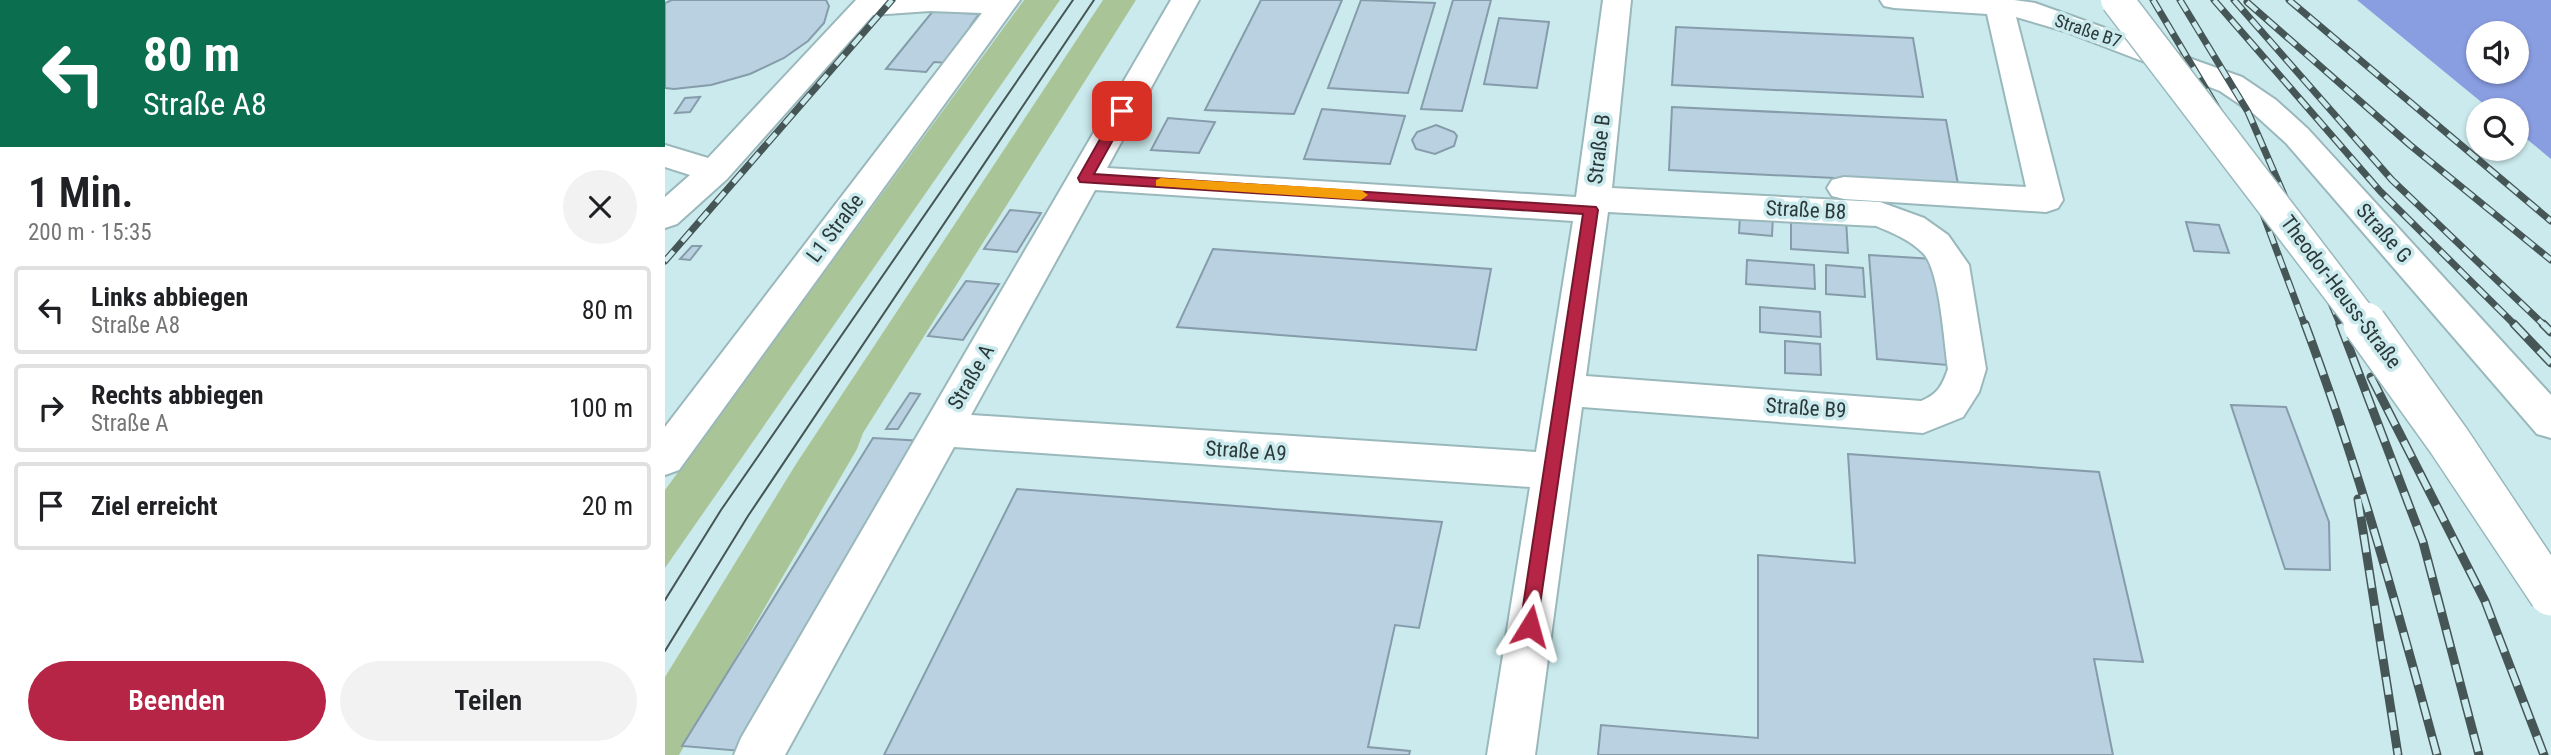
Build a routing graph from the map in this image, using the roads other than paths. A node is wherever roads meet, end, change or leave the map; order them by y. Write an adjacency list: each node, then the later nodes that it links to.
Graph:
1 (1185, 0): 12 (main road, Straße A)
2 (1617, 0): 13 (main road, Straße B)
3 (1894, 0): 7 (main road, Straße B7)
4 (2117, 0): 21 (main road, Theodor-Heuss-Straße, bridge)
5 (1005, 3): 6 (main road); 19 (main road, L1 Straße)
6 (868, 4): 11 (main road)
7 (1999, 6): 8 (main road, Straße B7); 13 (main road)
8 (2067, 12): 9 (main road, Straße B7)
9 (2196, 69): 17 (main road, Straße G)
10 (665, 156): 11 (main road)
11 (715, 171): 14 (main road)
12 (1085, 178): 13 (main road); 18 (main road, Straße A)
13 (1593, 194): 15 (main road, Straße B8); 16 (main road, Straße B)
14 (665, 216)
15 (1959, 315): 16 (main road, Straße B9)
16 (1564, 390): 20 (main road, Straße B)
17 (2551, 422)
18 (941, 430): 20 (main road, Straße A9); 22 (main road, Straße A)
19 (665, 458)
20 (1552, 471): 23 (main road, Straße B)
21 (2551, 594)
22 (758, 755)
23 (1511, 755)

